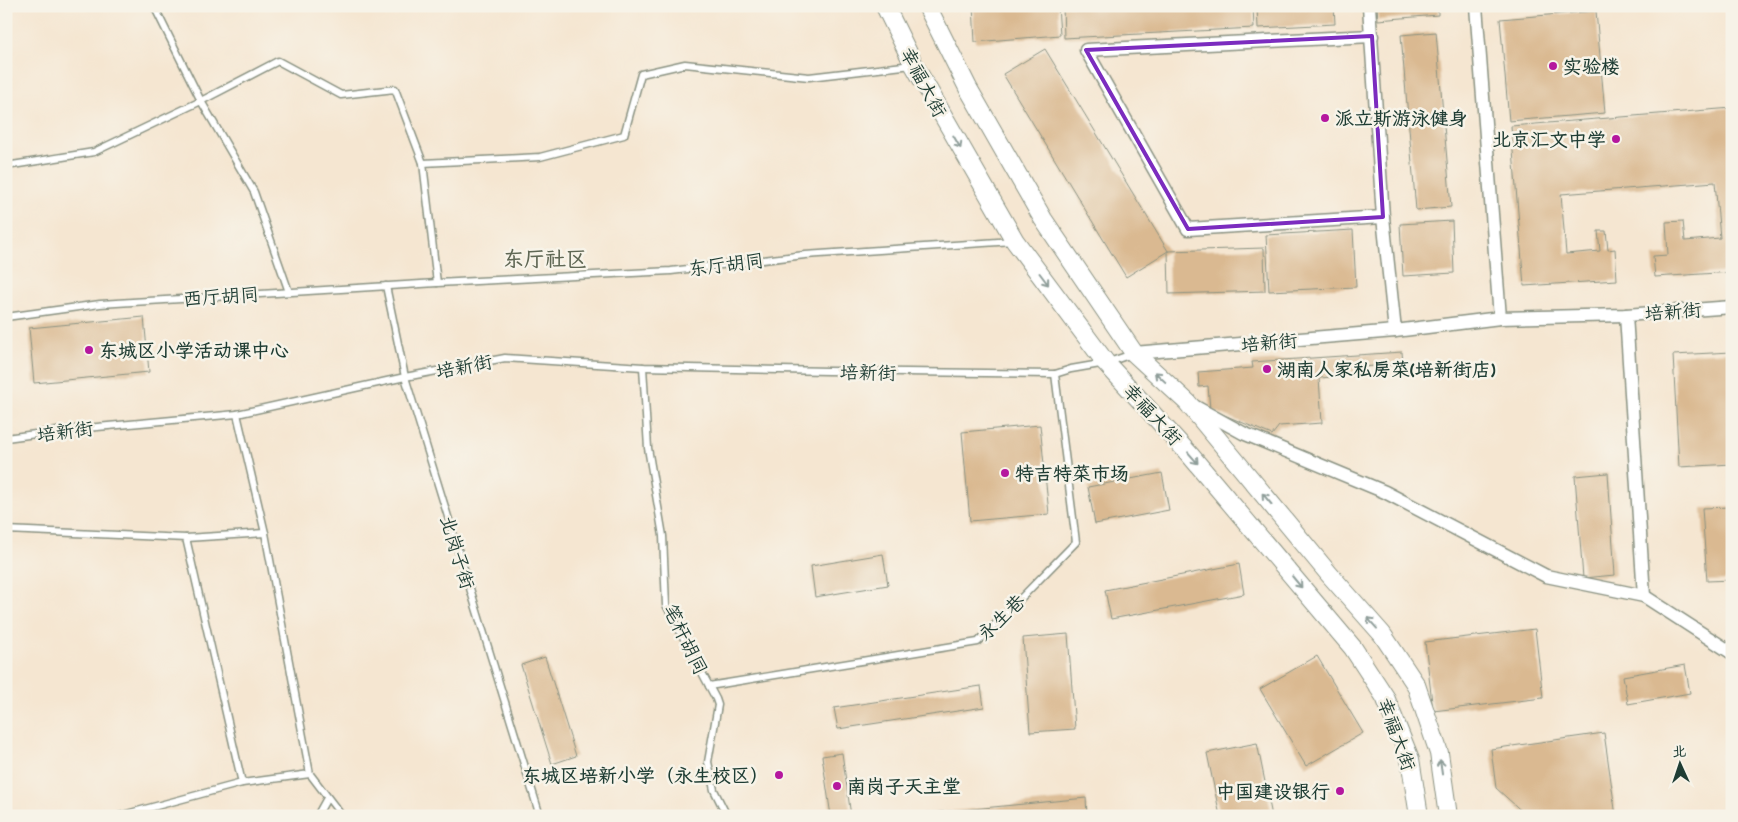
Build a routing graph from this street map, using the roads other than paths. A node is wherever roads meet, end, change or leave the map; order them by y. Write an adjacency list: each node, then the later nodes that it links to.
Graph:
1 (154, 6): 8 (lane)
2 (885, 6): 7 (main road, 幸福大街)
3 (927, 6): 21 (main road, 幸福大街)
4 (1370, 6): 6 (street)
5 (1476, 6): 19 (street)
6 (1372, 36): 11 (street); 11 (street)
7 (914, 65): 9 (lane); 12 (main road, 幸福大街, one-way to 12)
8 (201, 101): 9 (lane); 10 (lane); 15 (lane)
9 (423, 163): 13 (lane)
10 (6, 166)
11 (1383, 217): 20 (street)
12 (1015, 241): 13 (lane, 东厅胡同); 22 (main road, 幸福大街, one-way to 22)
13 (437, 283): 14 (lane, 西厅胡同)
14 (386, 286): 15 (lane, 西厅胡同); 25 (lane, 北岗子街)
15 (289, 292): 18 (lane, 西厅胡同)
16 (1732, 307): 17 (street, 培新街)
17 (1626, 315): 19 (street, 培新街); 32 (street)
18 (6, 316)
19 (1500, 318): 20 (street, 培新街)
20 (1395, 331): 21 (street, 培新街)
21 (1134, 353): 22 (lane, 培新街); 26 (main road, 幸福大街, one-way to 21)
22 (1106, 363): 24 (lane, 培新街); 43 (main road, 幸福大街, one-way to 43)
23 (642, 366): 24 (lane, 培新街); 25 (lane, 培新街); 34 (lane, 笔杆胡同)
24 (1055, 374): 34 (lane, 永生巷)
25 (404, 377): 27 (lane, 培新街); 41 (lane, 北岗子街)
26 (1187, 402): 32 (street); 44 (main road, 幸福大街, one-way to 26)
27 (237, 414): 28 (lane, 培新街); 30 (lane)
28 (6, 438)
29 (6, 530): 31 (lane)
30 (265, 533): 31 (lane); 35 (lane)
31 (186, 538): 36 (lane)
32 (1644, 596): 33 (street)
33 (1732, 653)
34 (709, 686): 42 (lane, 笔杆胡同)
35 (310, 774): 36 (lane); 37 (lane)
36 (242, 783): 38 (lane)
37 (327, 798): 39 (lane); 40 (lane)
38 (118, 816)
39 (317, 816)
40 (342, 816)
41 (540, 816)
42 (727, 816)
43 (1419, 816)
44 (1448, 816)

